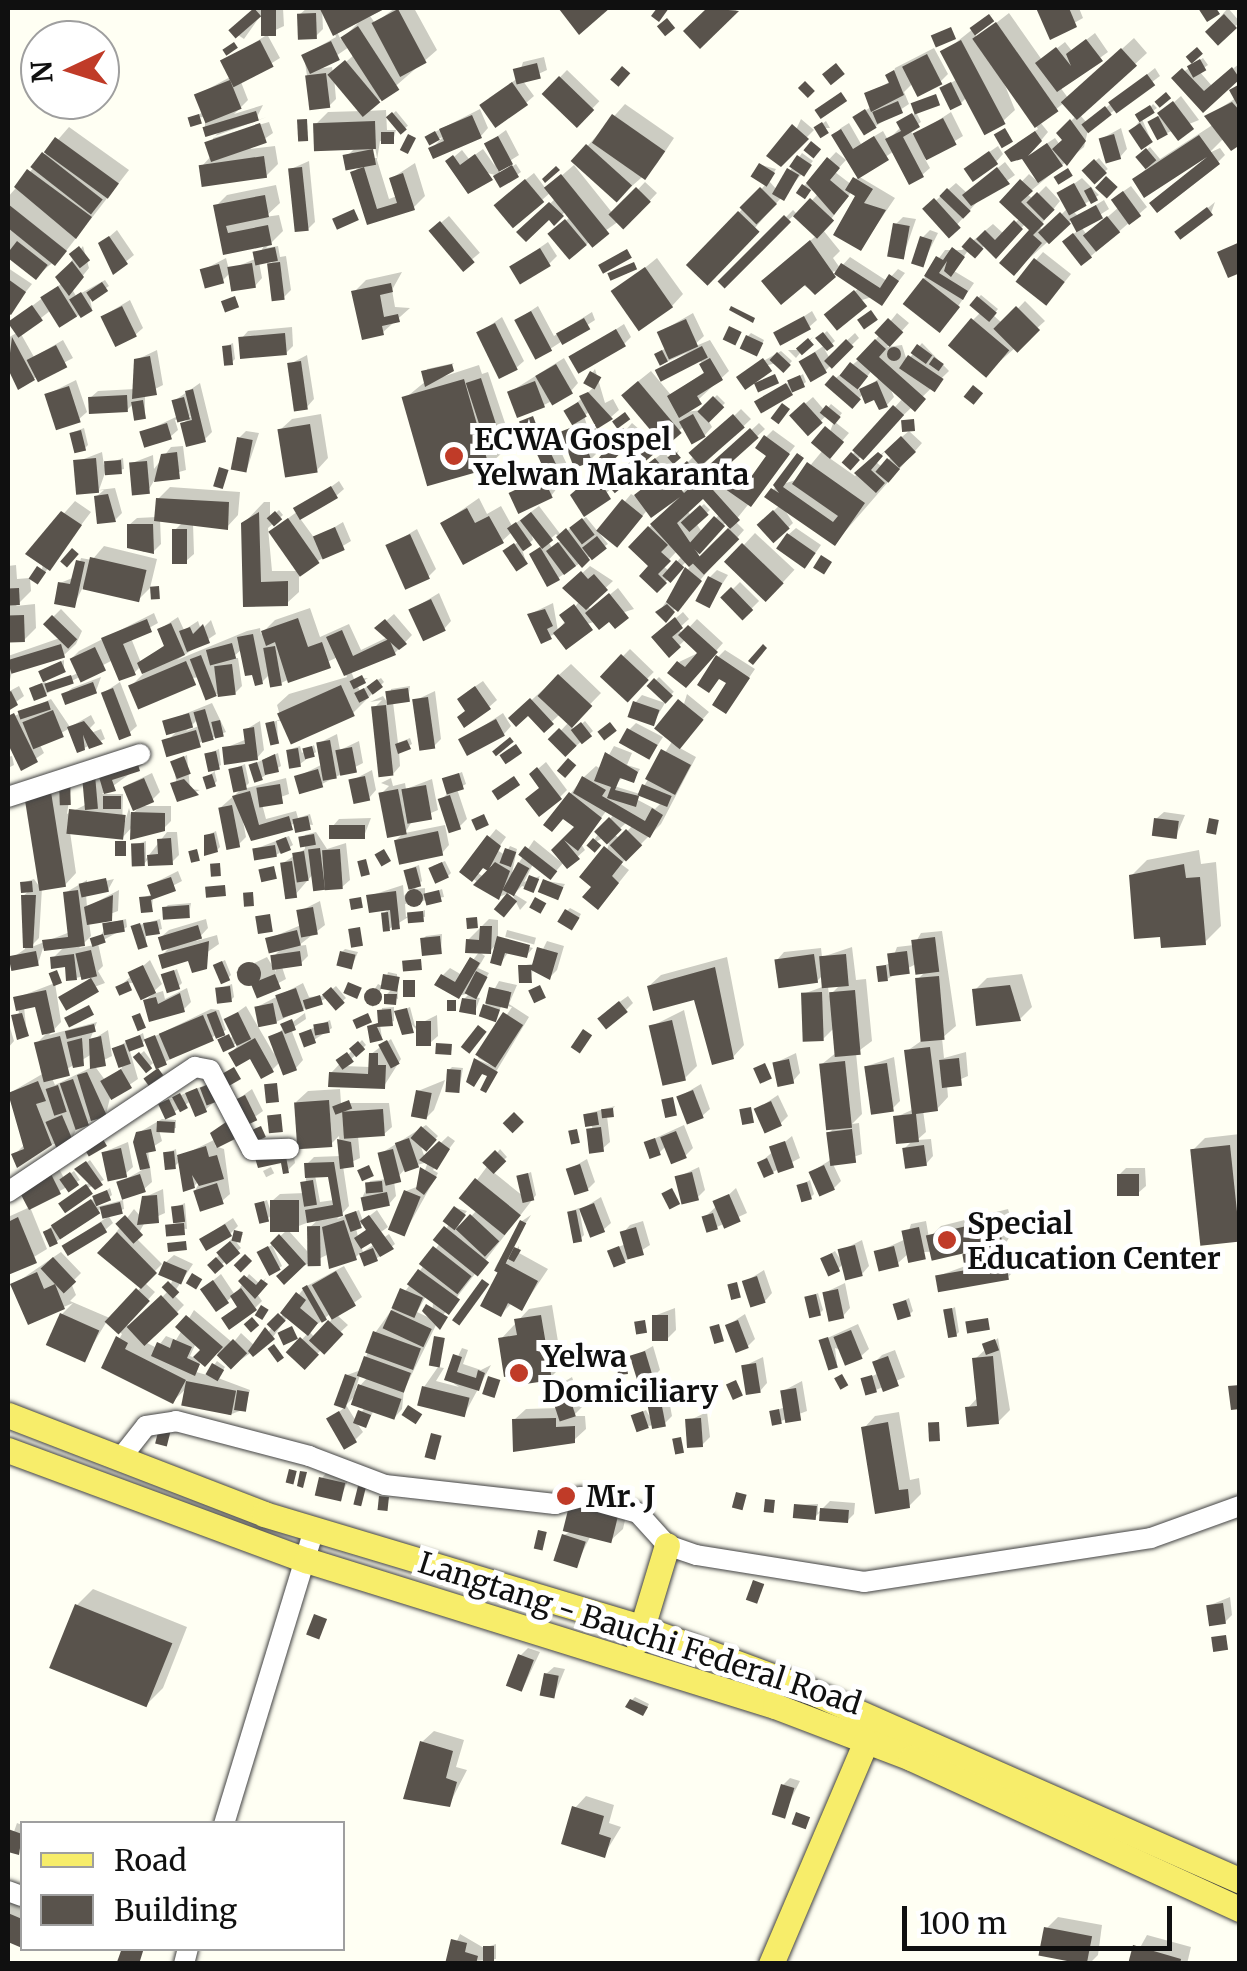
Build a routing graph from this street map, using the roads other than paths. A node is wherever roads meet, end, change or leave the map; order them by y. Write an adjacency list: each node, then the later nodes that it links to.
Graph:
1 (140, 754): 2 (street)
2 (8, 796)
3 (289, 1149): 4 (street)
4 (8, 1192)
5 (8, 1415): 7 (main road)
6 (8, 1450): 11 (main road, Langtang - Bauchi Federal Road)
7 (120, 1459): 9 (main road); 10 (street)
8 (1240, 1506): 10 (street)
9 (314, 1530): 11 (street); 12 (main road)
10 (667, 1545): 12 (main road)
11 (306, 1560): 13 (main road, Langtang - Bauchi Federal Road); 15 (street)
12 (640, 1627): 13 (main road); 16 (main road)
13 (634, 1661): 14 (main road, Langtang - Bauchi Federal Road)
14 (866, 1741): 17 (main road, Langtang - Bauchi Federal Road); 18 (main road)
15 (225, 1821)
16 (1240, 1881)
17 (1240, 1910)
18 (770, 1964)

